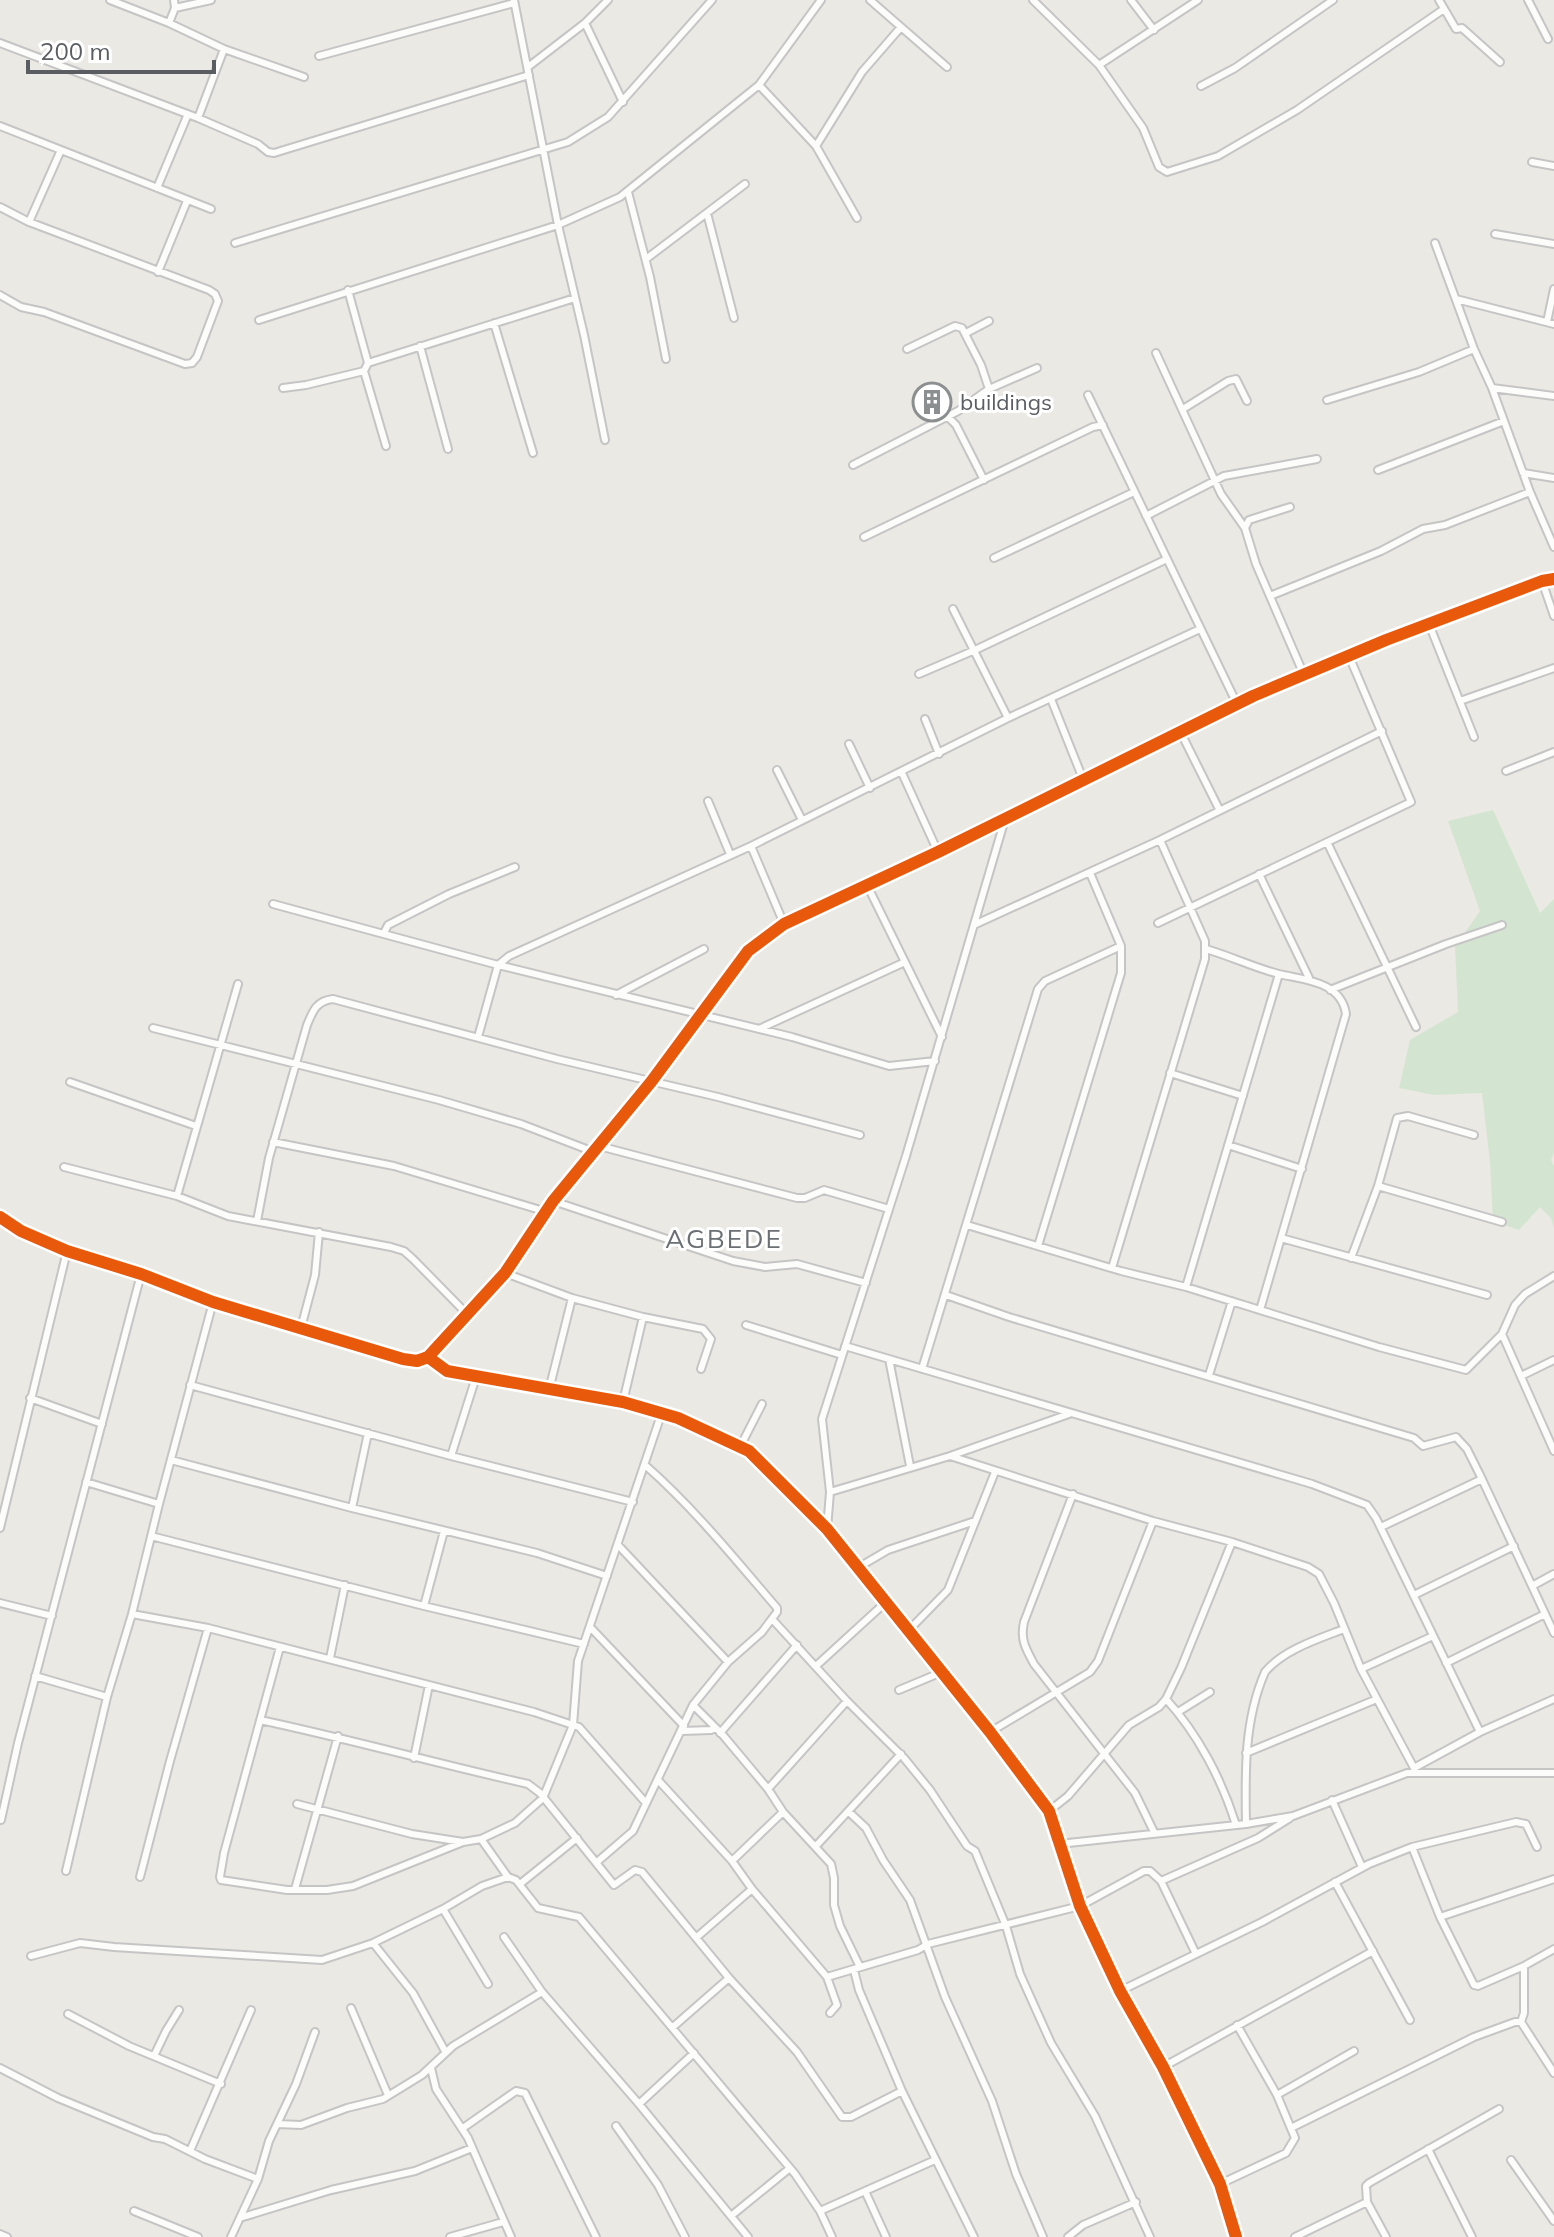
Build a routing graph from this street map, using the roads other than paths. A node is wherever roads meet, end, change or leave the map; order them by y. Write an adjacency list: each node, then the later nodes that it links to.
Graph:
1 (110, 0): 16 (street)
2 (211, 0): 14 (street)
3 (712, 0): 31 (street)
4 (821, 0): 29 (street)
5 (870, 0): 18 (street)
6 (1033, 0): 25 (street)
7 (1131, 0): 19 (street)
8 (1198, 0): 19 (street)
9 (1333, 0): 30 (street)
10 (1439, 0): 15 (street)
11 (1528, 0): 20 (street)
12 (514, 1): 23 (street); 27 (street)
13 (604, 2): 17 (street)
14 (174, 4): 16 (street)
15 (1444, 9): 24 (street); 25 (street)
16 (169, 23): 22 (street)
17 (585, 23): 27 (street); 31 (street)
18 (901, 27): 26 (street); 35 (street)
19 (1154, 30): 25 (street)
20 (1548, 39)
21 (0, 43): 32 (street)
22 (224, 49): 28 (street); 33 (street)
23 (319, 56)
24 (1500, 62)
25 (1099, 65)
26 (947, 67)
27 (528, 71): 33 (street); 37 (street)
28 (304, 77)
29 (759, 85): 35 (street); 42 (street)
30 (1201, 86)
31 (623, 102): 37 (street)
32 (188, 114): 33 (street); 41 (street)
33 (198, 118)
34 (0, 126): 36 (street)
35 (816, 146): 47 (street)
36 (61, 150): 41 (street); 48 (street)
37 (544, 151): 49 (street); 51 (street)
38 (1532, 162): 39 (street)
39 (1554, 166)
40 (745, 184): 46 (street)
41 (157, 188): 43 (street)
42 (628, 192): 49 (street); 54 (street)
43 (187, 201): 45 (street); 55 (street)
44 (0, 207): 48 (street)
45 (211, 209)
46 (707, 213): 54 (street); 61 (street)
47 (857, 218)
48 (29, 222): 55 (street)
49 (558, 225): 57 (street); 59 (street)
50 (1495, 234): 53 (street)
51 (235, 243)
52 (1435, 243): 60 (street)
53 (1554, 244)
54 (646, 259): 71 (street)
55 (158, 272): 58 (street)
56 (1554, 289): 65 (street)
57 (348, 290): 62 (street); 72 (street)
58 (0, 295)
59 (575, 298): 64 (street); 88 (street)
60 (1456, 299): 65 (street); 69 (street)
61 (734, 318)
62 (259, 320)
63 (989, 321): 66 (street)
64 (494, 323): 67 (street); 91 (street)
65 (1550, 323)
66 (966, 333): 68 (street); 77 (street)
67 (420, 346): 72 (street); 90 (street)
68 (907, 349)
69 (1474, 349): 76 (street); 80 (street)
70 (1156, 353): 82 (street)
71 (666, 359)
72 (368, 363): 74 (street)
73 (1037, 368): 77 (street)
74 (364, 371): 75 (street); 89 (street)
75 (283, 388)
76 (1492, 388): 79 (street); 85 (street)
77 (989, 389): 83 (street)
78 (1088, 395): 87 (street)
79 (1554, 396)
80 (1327, 400)
81 (1247, 401): 82 (street)
82 (1183, 409): 98 (street)
83 (958, 411): 84 (street); 86 (street)
84 (947, 416): 86 (street); 93 (street)
85 (1504, 421): 94 (street); 95 (street)
86 (956, 425): 97 (street)
87 (1103, 425): 97 (street); 99 (street)
88 (605, 440)
89 (386, 446)
90 (448, 449)
91 (533, 453)
92 (1317, 459): 98 (street)
93 (853, 465)
94 (1378, 470)
95 (1523, 473): 96 (street); 100 (street)
96 (1554, 478)
97 (984, 480): 104 (street)
98 (1216, 481): 102 (street); 103 (street)
99 (1134, 492): 102 (street); 106 (street)
100 (1530, 492): 105 (street); 110 (street)
101 (1290, 507): 103 (street)
102 (1146, 516): 107 (street)
103 (1245, 528): 110 (street)
104 (864, 537)
105 (1554, 547)
106 (994, 558)
107 (1167, 559): 114 (street); 115 (street)
108 (1554, 579): 109 (street)
109 (1542, 581): 112 (street); 113 (street)
110 (1270, 596): 119 (street)
111 (953, 609): 115 (street)
112 (1554, 616)
113 (1429, 624): 116 (street); 121 (street)
114 (1200, 629): 120 (street); 122 (street)
115 (975, 650): 118 (street); 123 (street)
116 (1349, 656): 119 (street); 126 (street)
117 (1554, 668): 121 (street)
118 (919, 674)
119 (1304, 675): 122 (street)
120 (1051, 699): 123 (street); 134 (street)
121 (1460, 701): 127 (street)
122 (1237, 704): 125 (street)
123 (1008, 718): 130 (street)
124 (925, 719): 130 (street)
125 (1180, 731): 134 (street); 137 (street)
126 (1382, 731): 137 (street); 141 (street)
127 (1474, 737)
128 (849, 744): 135 (street)
129 (1554, 752): 132 (street)
130 (939, 754): 133 (street)
131 (777, 770): 139 (street)
132 (1506, 771)
133 (902, 773): 135 (street); 143 (street)
134 (1083, 779): 138 (street)
135 (870, 788): 139 (street)
136 (708, 801): 144 (street)
137 (1219, 809): 140 (street)
138 (1005, 819): 143 (street); 153 (street)
139 (802, 820): 142 (street)
140 (1160, 840): 146 (street); 150 (street)
141 (1327, 842): 147 (street); 161 (street)
142 (751, 846): 144 (street); 152 (street)
143 (938, 852): 148 (street)
144 (730, 854): 160 (street)
145 (515, 867): 155 (street)
146 (1090, 873): 153 (street); 156 (street)
147 (1259, 874): 150 (street); 163 (street)
148 (867, 885): 152 (street); 159 (street)
149 (273, 904): 155 (street)
150 (1191, 907): 151 (street); 158 (street)
151 (1158, 923)
152 (784, 924): 167 (street)
153 (976, 924): 172 (street)
154 (1502, 925): 161 (street)
155 (384, 933): 160 (street)
156 (1121, 946): 196 (street); 199 (street)
157 (704, 949): 166 (street)
158 (1206, 949): 162 (street); 176 (street)
159 (905, 962): 170 (street); 172 (street)
160 (498, 965): 166 (street); 171 (street)
161 (1388, 966): 165 (street); 168 (street)
162 (1279, 974): 163 (street); 179 (street)
163 (1309, 978): 165 (street)
164 (238, 984): 173 (street)
165 (1330, 990): 187 (street)
166 (616, 995): 167 (street)
167 (698, 1019): 170 (street); 178 (street)
168 (1416, 1027)
169 (153, 1028): 173 (street)
170 (759, 1029): 174 (street)
171 (478, 1037): 175 (street); 178 (street)
172 (942, 1037): 174 (street)
173 (220, 1047): 175 (street); 180 (street)
174 (935, 1061): 191 (street)
175 (296, 1066): 183 (street); 185 (street)
176 (1170, 1073): 179 (street); 202 (street)
177 (70, 1082): 180 (street)
178 (651, 1082): 181 (street); 185 (street)
179 (1243, 1096): 184 (street)
180 (196, 1126): 189 (street)
181 (860, 1135)
182 (1474, 1135): 188 (street)
183 (273, 1142): 192 (street); 194 (street)
184 (1228, 1145): 187 (street); 207 (street)
185 (597, 1149): 190 (street); 191 (street)
186 (64, 1167): 189 (street)
187 (1302, 1169): 198 (street)
188 (1378, 1186): 195 (street); 201 (street)
189 (177, 1196): 194 (street)
190 (553, 1201): 192 (street); 206 (street)
191 (889, 1209): 206 (street)
192 (547, 1212): 203 (street)
193 (0, 1217): 200 (street)
194 (257, 1221): 197 (street)
195 (1502, 1222)
196 (967, 1225): 199 (street); 208 (street)
197 (319, 1232): 214 (street); 217 (street)
198 (1281, 1238): 201 (street); 213 (street)
199 (1038, 1246): 202 (street)
200 (67, 1251): 204 (street); 231 (street)
201 (1351, 1258): 209 (street)
202 (1112, 1268): 207 (street)
203 (505, 1273): 210 (street); 214 (street)
204 (141, 1274): 212 (street); 236 (street)
205 (1554, 1276): 218 (street)
206 (866, 1283): 219 (street)
207 (1186, 1287): 211 (street)
208 (946, 1295): 225 (street); 226 (street)
209 (1487, 1295)
210 (572, 1298): 215 (street); 230 (street)
211 (1232, 1301): 213 (street); 226 (street)
212 (213, 1302): 217 (street); 229 (street)
213 (1260, 1310): 218 (street)
214 (466, 1313): 221 (street)
215 (643, 1317): 224 (street); 232 (street)
216 (746, 1325): 220 (street)
217 (301, 1328): 221 (street)
218 (1502, 1334): 227 (street)
219 (845, 1346): 220 (street); 222 (street)
220 (842, 1355): 248 (street)
221 (428, 1357): 228 (street)
222 (889, 1359): 225 (street); 244 (street)
223 (1554, 1360): 227 (street)
224 (701, 1369)
225 (922, 1369): 235 (street)
226 (1209, 1375): 246 (street)
227 (1521, 1376): 239 (street)
228 (476, 1377): 230 (street); 240 (street)
229 (190, 1385): 237 (street); 242 (street)
230 (549, 1390): 232 (street)
231 (30, 1398): 236 (street); 256 (street)
232 (623, 1402): 234 (street)
233 (762, 1404): 238 (street)
234 (662, 1412): 238 (street); 243 (street)
235 (1069, 1414): 241 (street); 255 (street)
236 (102, 1424): 247 (street)
237 (368, 1433): 240 (street); 252 (street)
238 (741, 1445): 257 (street)
239 (1553, 1446)
240 (451, 1456): 250 (street)
241 (950, 1456): 244 (street); 245 (street)
242 (171, 1460): 251 (street); 252 (street)
243 (645, 1465): 250 (street); 275 (street)
244 (910, 1466): 248 (street)
245 (995, 1472): 249 (street); 253 (street)
246 (1482, 1479): 255 (street); 262 (street)
247 (86, 1482): 251 (street); 274 (street)
248 (830, 1492): 257 (street)
249 (1073, 1494): 254 (street); 294 (street)
250 (633, 1502): 261 (street)
251 (159, 1504): 259 (street)
252 (352, 1508): 258 (street)
253 (975, 1521): 263 (street); 279 (street)
254 (1153, 1521): 260 (street); 294 (street)
255 (1381, 1527): 268 (street)
256 (0, 1528)
257 (827, 1529): 263 (street)
258 (444, 1531): 265 (street); 271 (street)
259 (151, 1536): 266 (street); 272 (street)
260 (1232, 1542): 278 (street); 297 (street)
261 (618, 1545): 265 (street); 286 (street)
262 (1514, 1546): 267 (street); 268 (street)
263 (859, 1567): 269 (street)
264 (1554, 1574): 267 (street)
265 (607, 1576): 277 (street)
266 (345, 1585): 271 (street); 285 (street)
267 (1532, 1586): 273 (street)
268 (1414, 1595): 281 (street)
269 (886, 1602): 279 (street); 288 (street)
270 (0, 1603): 274 (street)
271 (424, 1606): 282 (street)
272 (132, 1614): 276 (street); 296 (street)
273 (1545, 1614): 280 (street); 287 (street)
274 (52, 1616): 291 (street)
275 (772, 1619): 283 (street); 286 (street)
276 (208, 1628): 284 (street); 343 (street)
277 (591, 1628): 282 (street); 305 (street)
278 (1344, 1629): 289 (street); 310 (street)
279 (909, 1630): 290 (street)
280 (1554, 1633)
281 (1433, 1636): 287 (street); 289 (street)
282 (584, 1644): 304 (street)
283 (797, 1645): 288 (street); 306 (street)
284 (280, 1647): 285 (street); 303 (street)
285 (330, 1658): 292 (street)
286 (728, 1662): 301 (street)
287 (1446, 1663): 308 (street)
288 (816, 1666): 300 (street)
289 (1361, 1669): 298 (street)
290 (942, 1672): 293 (street); 307 (street)
291 (35, 1676): 296 (street); 328 (street)
292 (429, 1685): 304 (street); 313 (street)
293 (899, 1690)
294 (1055, 1691): 307 (street); 312 (street)
295 (1210, 1692): 302 (street)
296 (107, 1697): 342 (street)
297 (1166, 1699): 302 (street); 312 (street)
298 (1377, 1699): 310 (street); 314 (street)
299 (1554, 1699): 308 (street)
300 (847, 1701): 311 (street); 318 (street)
301 (693, 1705): 305 (street); 306 (street)
302 (1178, 1712): 330 (street)
303 (260, 1720): 309 (street); 349 (street)
304 (573, 1725): 319 (street); 321 (street)
305 (683, 1728): 306 (street); 317 (street)
306 (718, 1730): 318 (street)
307 (990, 1732): 324 (street)
308 (1480, 1732): 314 (street)
309 (338, 1736): 313 (street); 323 (street)
310 (1246, 1753): 329 (street)
311 (901, 1754): 326 (street); 354 (street)
312 (1104, 1754): 324 (street); 331 (street)
313 (414, 1758): 319 (street)
314 (1414, 1768): 315 (street)
315 (1407, 1773): 316 (street); 320 (street)
316 (1554, 1773)
317 (658, 1780): 321 (street); 339 (street)
318 (768, 1789): 325 (street)
319 (543, 1798): 332 (street); 333 (street)
320 (1332, 1800): 327 (street); 341 (street)
321 (646, 1803): 340 (street)
322 (297, 1804): 323 (street)
323 (317, 1808): 334 (street); 349 (street)
324 (1049, 1811): 335 (street)
325 (783, 1812): 336 (street); 339 (street)
326 (849, 1812): 336 (street); 358 (street)
327 (1293, 1816): 329 (street); 346 (street)
328 (1, 1820)
329 (1246, 1824): 330 (street)
330 (1236, 1825): 331 (street)
331 (1154, 1832): 335 (street)
332 (577, 1838): 340 (street); 348 (street)
333 (481, 1839): 334 (street); 344 (street)
334 (463, 1842): 349 (street)
335 (1059, 1844): 351 (street)
336 (816, 1846): 364 (street)
337 (1412, 1847): 338 (street); 341 (street); 353 (street)
338 (1537, 1847)
339 (732, 1861): 350 (street)
340 (597, 1862): 356 (street)
341 (1362, 1867): 347 (street)
342 (66, 1871)
343 (140, 1877)
344 (508, 1877): 348 (street); 352 (street)
345 (1554, 1879): 353 (street)
346 (1161, 1881): 351 (street); 361 (street)
347 (1335, 1882): 360 (street); 361 (street)
348 (520, 1884): 378 (street)
349 (295, 1889)
350 (752, 1889): 356 (street); 365 (street)
351 (1080, 1906): 354 (street); 368 (street)
352 (443, 1909): 357 (street); 367 (street)
353 (1440, 1917): 363 (street)
354 (1006, 1926): 358 (street); 407 (street)
355 (504, 1937): 369 (street)
356 (697, 1937): 366 (street)
357 (373, 1943): 362 (street); 380 (street)
358 (928, 1944): 364 (street); 427 (street)
359 (1554, 1949): 363 (street)
360 (1373, 1951): 375 (street); 377 (street)
361 (1196, 1954): 368 (street)
362 (31, 1956)
363 (1524, 1966): 376 (street)
364 (857, 1969): 365 (street); 389 (street)
365 (827, 1977): 373 (street)
366 (729, 1978): 378 (street); 389 (street)
367 (488, 1984)
368 (1120, 1991): 384 (street)
369 (542, 1992): 380 (street); 392 (street)
370 (351, 2008): 390 (street)
371 (179, 2010): 383 (street)
372 (251, 2010): 388 (street)
373 (830, 2013)
374 (68, 2014): 383 (street)
375 (1410, 2020)
376 (1521, 2022): 387 (street); 397 (street)
377 (1237, 2025): 384 (street); 391 (street)
378 (673, 2027): 382 (street)
379 (315, 2032): 394 (street)
380 (445, 2051): 385 (street)
381 (1354, 2051): 391 (street)
382 (694, 2053): 392 (street); 403 (street)
383 (154, 2056): 388 (street)
384 (1163, 2067): 405 (street)
385 (431, 2068): 390 (street); 396 (street)
386 (1, 2071): 400 (street)
387 (1554, 2073)
388 (221, 2084): 400 (street)
389 (902, 2091): 401 (street)
390 (388, 2095): 394 (street)
391 (1277, 2095): 397 (street)
392 (639, 2104): 411 (street)
393 (1499, 2109): 399 (street)
394 (277, 2124): 404 (street)
395 (616, 2126): 423 (street)
396 (463, 2128): 398 (street); 422 (street)
397 (1291, 2128): 405 (street)
398 (472, 2148): 412 (street); 414 (street)
399 (1428, 2149): 408 (street); 433 (street)
400 (190, 2151): 404 (street)
401 (935, 2160): 406 (street); 426 (street)
402 (1511, 2160): 413 (street)
403 (790, 2168): 410 (street); 411 (street)
404 (258, 2179): 412 (street)
405 (1220, 2184): 430 (street)
406 (865, 2191): 410 (street); 425 (street)
407 (1136, 2202): 428 (street); 429 (street)
408 (1367, 2202): 431 (street); 432 (street)
409 (134, 2211): 418 (street)
410 (820, 2211): 424 (street)
411 (731, 2216): 416 (street)
412 (243, 2217): 419 (street)
413 (1554, 2221)
414 (503, 2222): 420 (street); 421 (street)
415 (0, 2234): 417 (street)
416 (743, 2235)
417 (7, 2237)
418 (198, 2237)
419 (231, 2237)
420 (450, 2237)
421 (511, 2237)
422 (596, 2237)
423 (685, 2237)
424 (832, 2237)
425 (886, 2237)
426 (974, 2237)
427 (1043, 2237)
428 (1068, 2237)
429 (1150, 2237)
430 (1236, 2237)
431 (1295, 2237)
432 (1386, 2237)
433 (1472, 2237)

